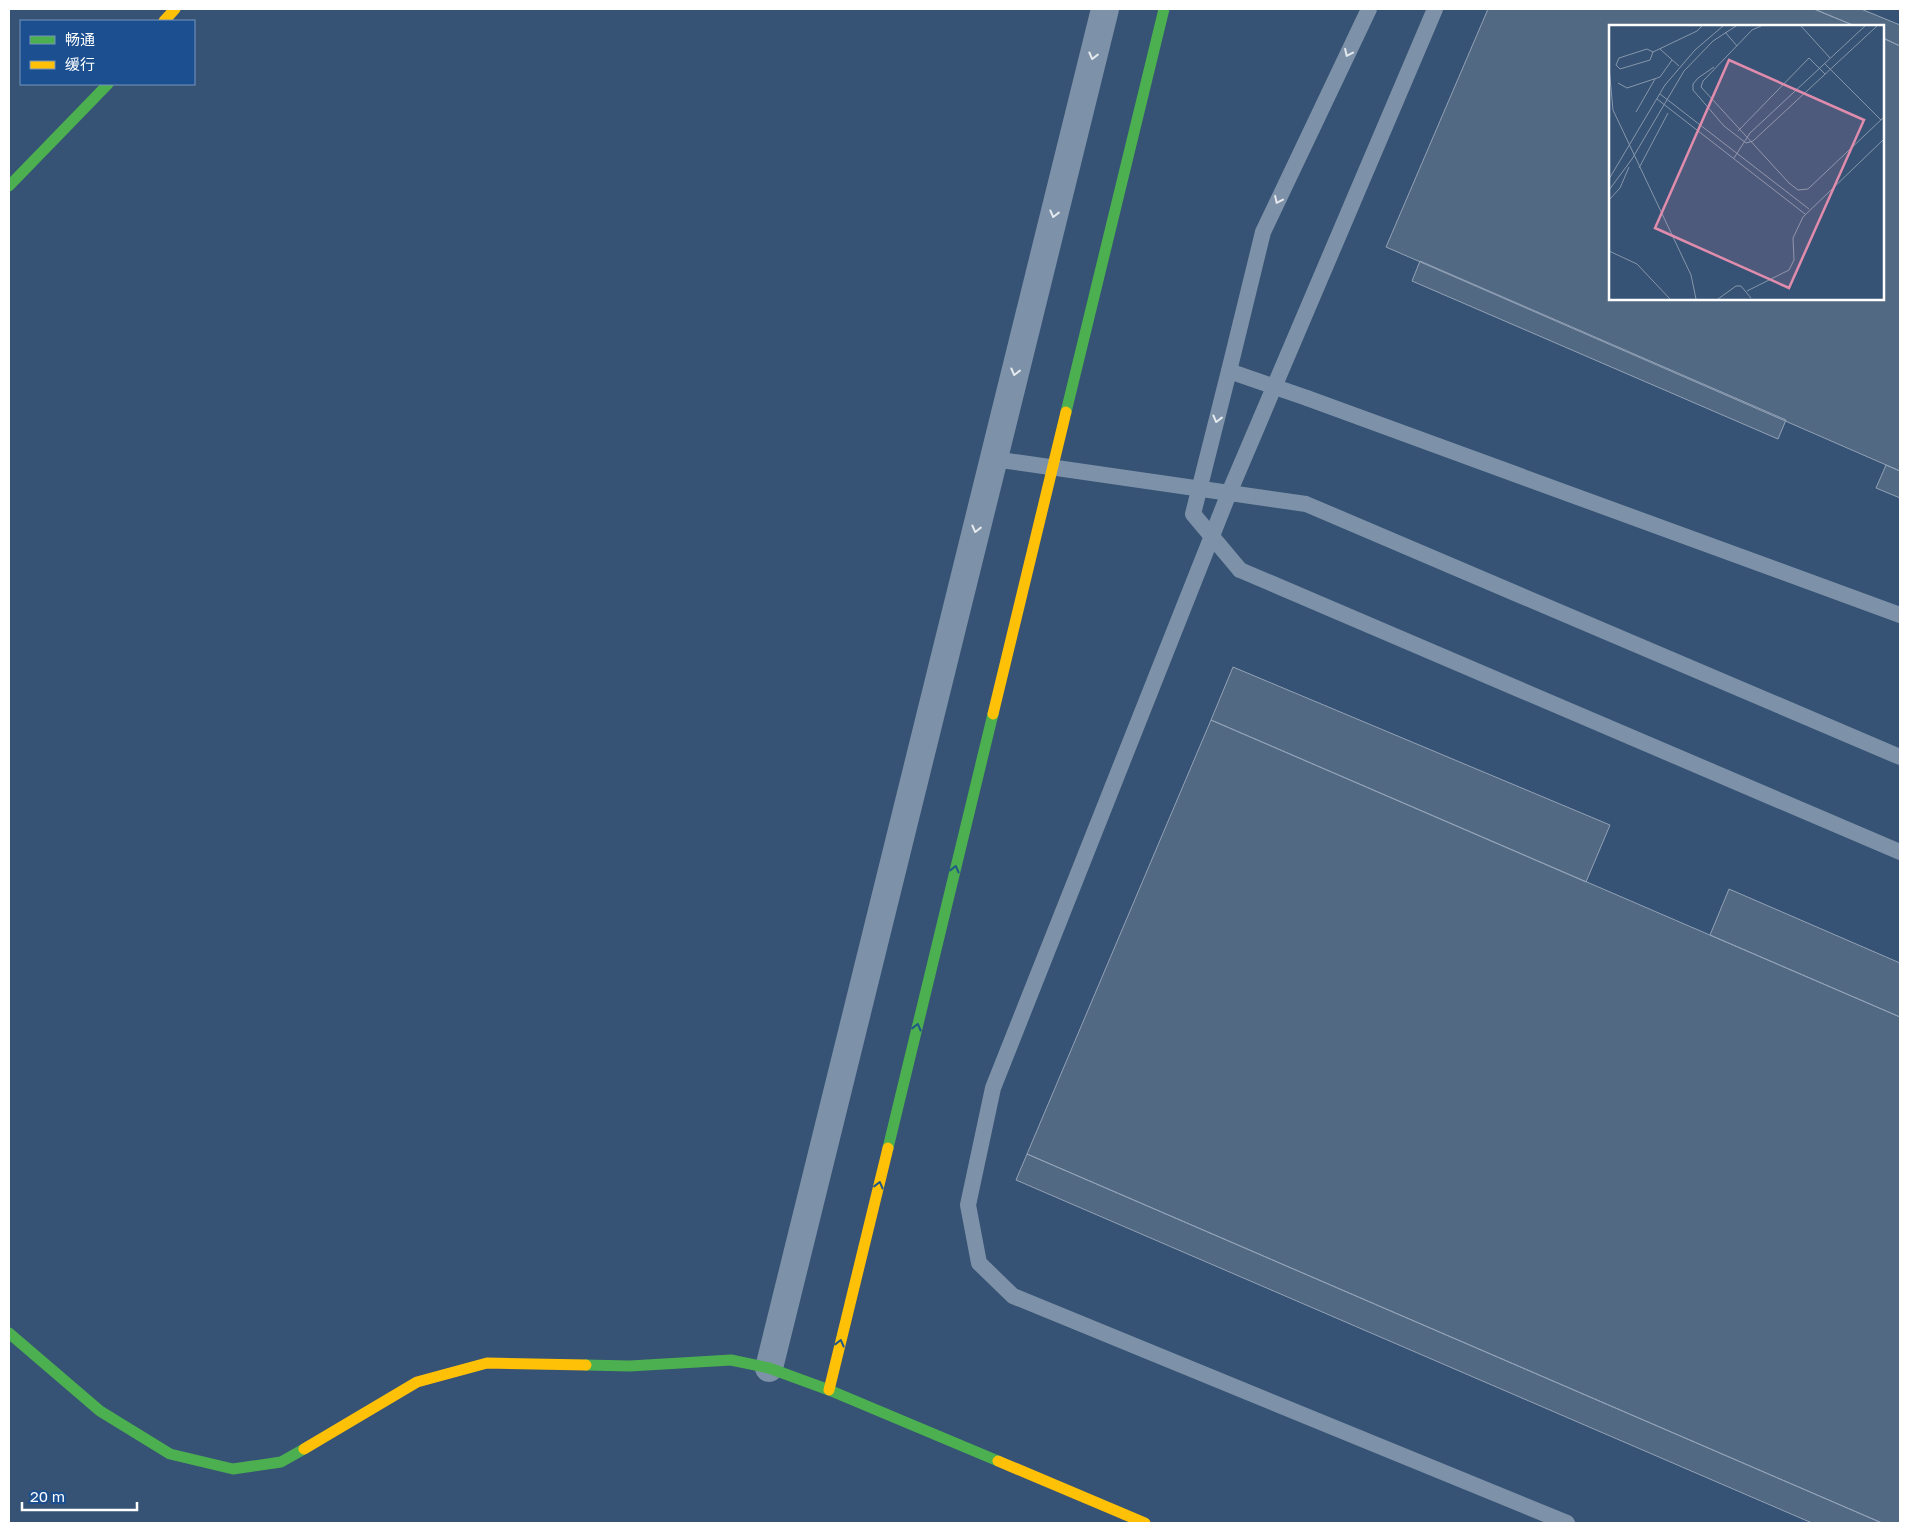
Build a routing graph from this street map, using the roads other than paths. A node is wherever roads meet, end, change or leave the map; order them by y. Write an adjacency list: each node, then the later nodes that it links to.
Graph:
1 (175, 9): 6 (street)
2 (1105, 9): 10 (street, one-way to 10)
3 (1164, 9): 11 (street)
4 (1369, 9): 9 (lane, one-way to 9)
5 (1435, 9): 12 (lane)
6 (165, 20)
7 (107, 85): 8 (street)
8 (9, 186)
9 (1229, 372): 13 (lane, bridge); 15 (lane, one-way to 15, bridge)
10 (994, 459): 11 (lane); 17 (street, one-way to 17)
11 (1053, 467): 12 (lane); 18 (street, one-way to 11)
12 (1230, 493): 14 (lane); 20 (lane)
13 (1900, 615)
14 (1900, 757)
15 (1900, 852)
16 (9, 1332): 17 (street)
17 (769, 1368): 18 (street)
18 (829, 1390): 19 (street)
19 (1145, 1523)
20 (1567, 1523)

